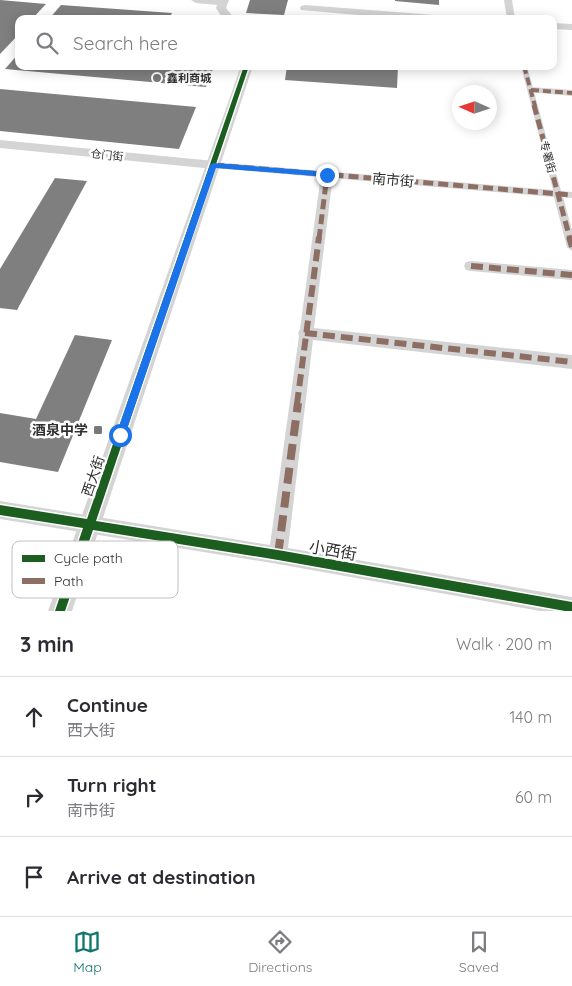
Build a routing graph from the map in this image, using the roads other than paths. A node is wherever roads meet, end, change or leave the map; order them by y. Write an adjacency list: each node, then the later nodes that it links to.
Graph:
1 (196, 0): 3 (street)
2 (508, 0): 7 (street)
3 (223, 1): 5 (street)
4 (304, 4): 6 (street)
5 (225, 15)
6 (409, 15)
7 (510, 15)
8 (557, 26): 9 (street)
9 (572, 27)
10 (246, 70): 15 (street, 西大街)
11 (525, 70): 12 (street, 专署街)
12 (531, 90): 13 (street); 17 (street, 专署街)
13 (572, 93)
14 (0, 144): 15 (street, 仓门街)
15 (214, 165): 16 (street, 南市街); 25 (street, 西大街)
16 (327, 175): 17 (street, 南市街); 22 (street)
17 (558, 194): 18 (street, 南市街); 19 (street, 专署街)
18 (572, 195)
19 (572, 247)
20 (471, 266): 21 (street)
21 (572, 275)
22 (305, 333): 23 (street); 27 (street)
23 (572, 362)
24 (0, 510): 25 (street, 小西街)
25 (89, 526): 26 (street, 西大街); 27 (street, 小西街)
26 (84, 541)
27 (278, 555): 29 (street, 小西街)
28 (64, 598): 30 (street, 西大街)
29 (572, 607)
30 (60, 611)

